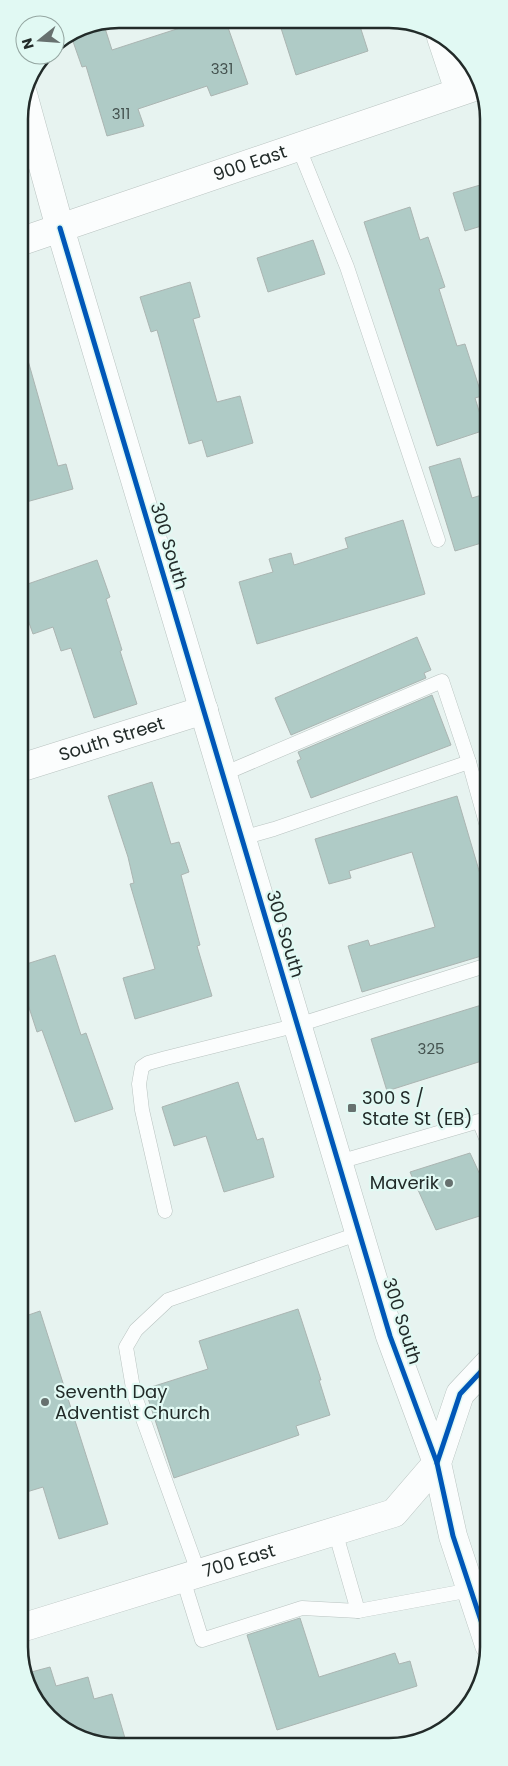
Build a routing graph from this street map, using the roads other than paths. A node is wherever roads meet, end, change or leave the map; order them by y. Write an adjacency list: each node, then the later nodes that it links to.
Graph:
1 (445, 46): 2 (street)
2 (469, 88): 4 (street, 900 East)
3 (28, 112): 5 (street, 300 South)
4 (298, 146): 5 (street, 900 East); 7 (lane)
5 (60, 228): 6 (street, 900 East); 8 (street, 300 South)
6 (28, 239)
7 (438, 540)
8 (204, 710): 10 (street, South Street); 11 (street, 300 South)
9 (469, 762): 11 (lane); 12 (lane); 13 (lane)
10 (28, 765)
11 (223, 774): 13 (street, 300 South)
12 (480, 801)
13 (242, 838): 15 (street, 300 South)
14 (480, 968): 15 (lane)
15 (298, 1025): 17 (street, 300 South); 18 (lane)
16 (480, 1121): 17 (lane)
17 (339, 1162): 19 (street, 300 South)
18 (166, 1211)
19 (360, 1233): 21 (street, 300 South); 23 (lane)
20 (480, 1373): 21 (street)
21 (437, 1463): 22 (street, 700 East); 24 (street, 300 South)
22 (335, 1531): 23 (street, 700 East); 25 (lane)
23 (191, 1576): 25 (lane); 26 (street, 700 East)
24 (480, 1587): 25 (lane)
25 (358, 1611)
26 (28, 1626)

